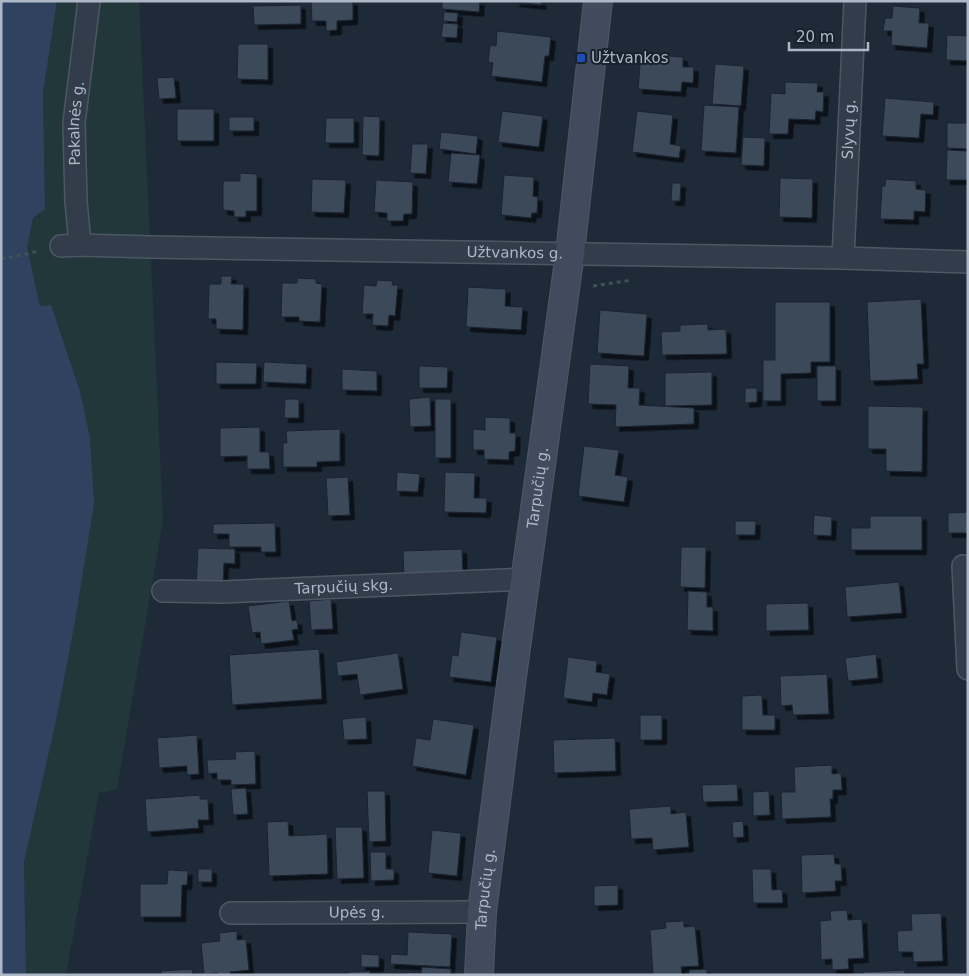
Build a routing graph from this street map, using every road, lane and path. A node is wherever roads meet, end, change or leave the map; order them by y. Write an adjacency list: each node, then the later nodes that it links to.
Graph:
1 (89, 1): 4 (street, Pakalnės g.)
2 (598, 1): 6 (main road, Tarpučių g.)
3 (855, 1): 7 (street, Slyvų g.)
4 (70, 245): 6 (street, Užtvankos g.)
5 (29, 253): 8 (path)
6 (570, 253): 7 (street, Užtvankos g.); 11 (main road, Tarpučių g.)
7 (843, 258): 9 (street, Užtvankos g.)
8 (1, 259)
9 (968, 262)
10 (963, 566): 13 (street)
11 (526, 579): 12 (street, Tarpučių skg.); 15 (main road, Tarpučių g.)
12 (163, 591)
13 (968, 669)
14 (231, 912): 15 (street, Upės g.)
15 (482, 912): 16 (main road, Tarpučių g.)
16 (479, 975)

